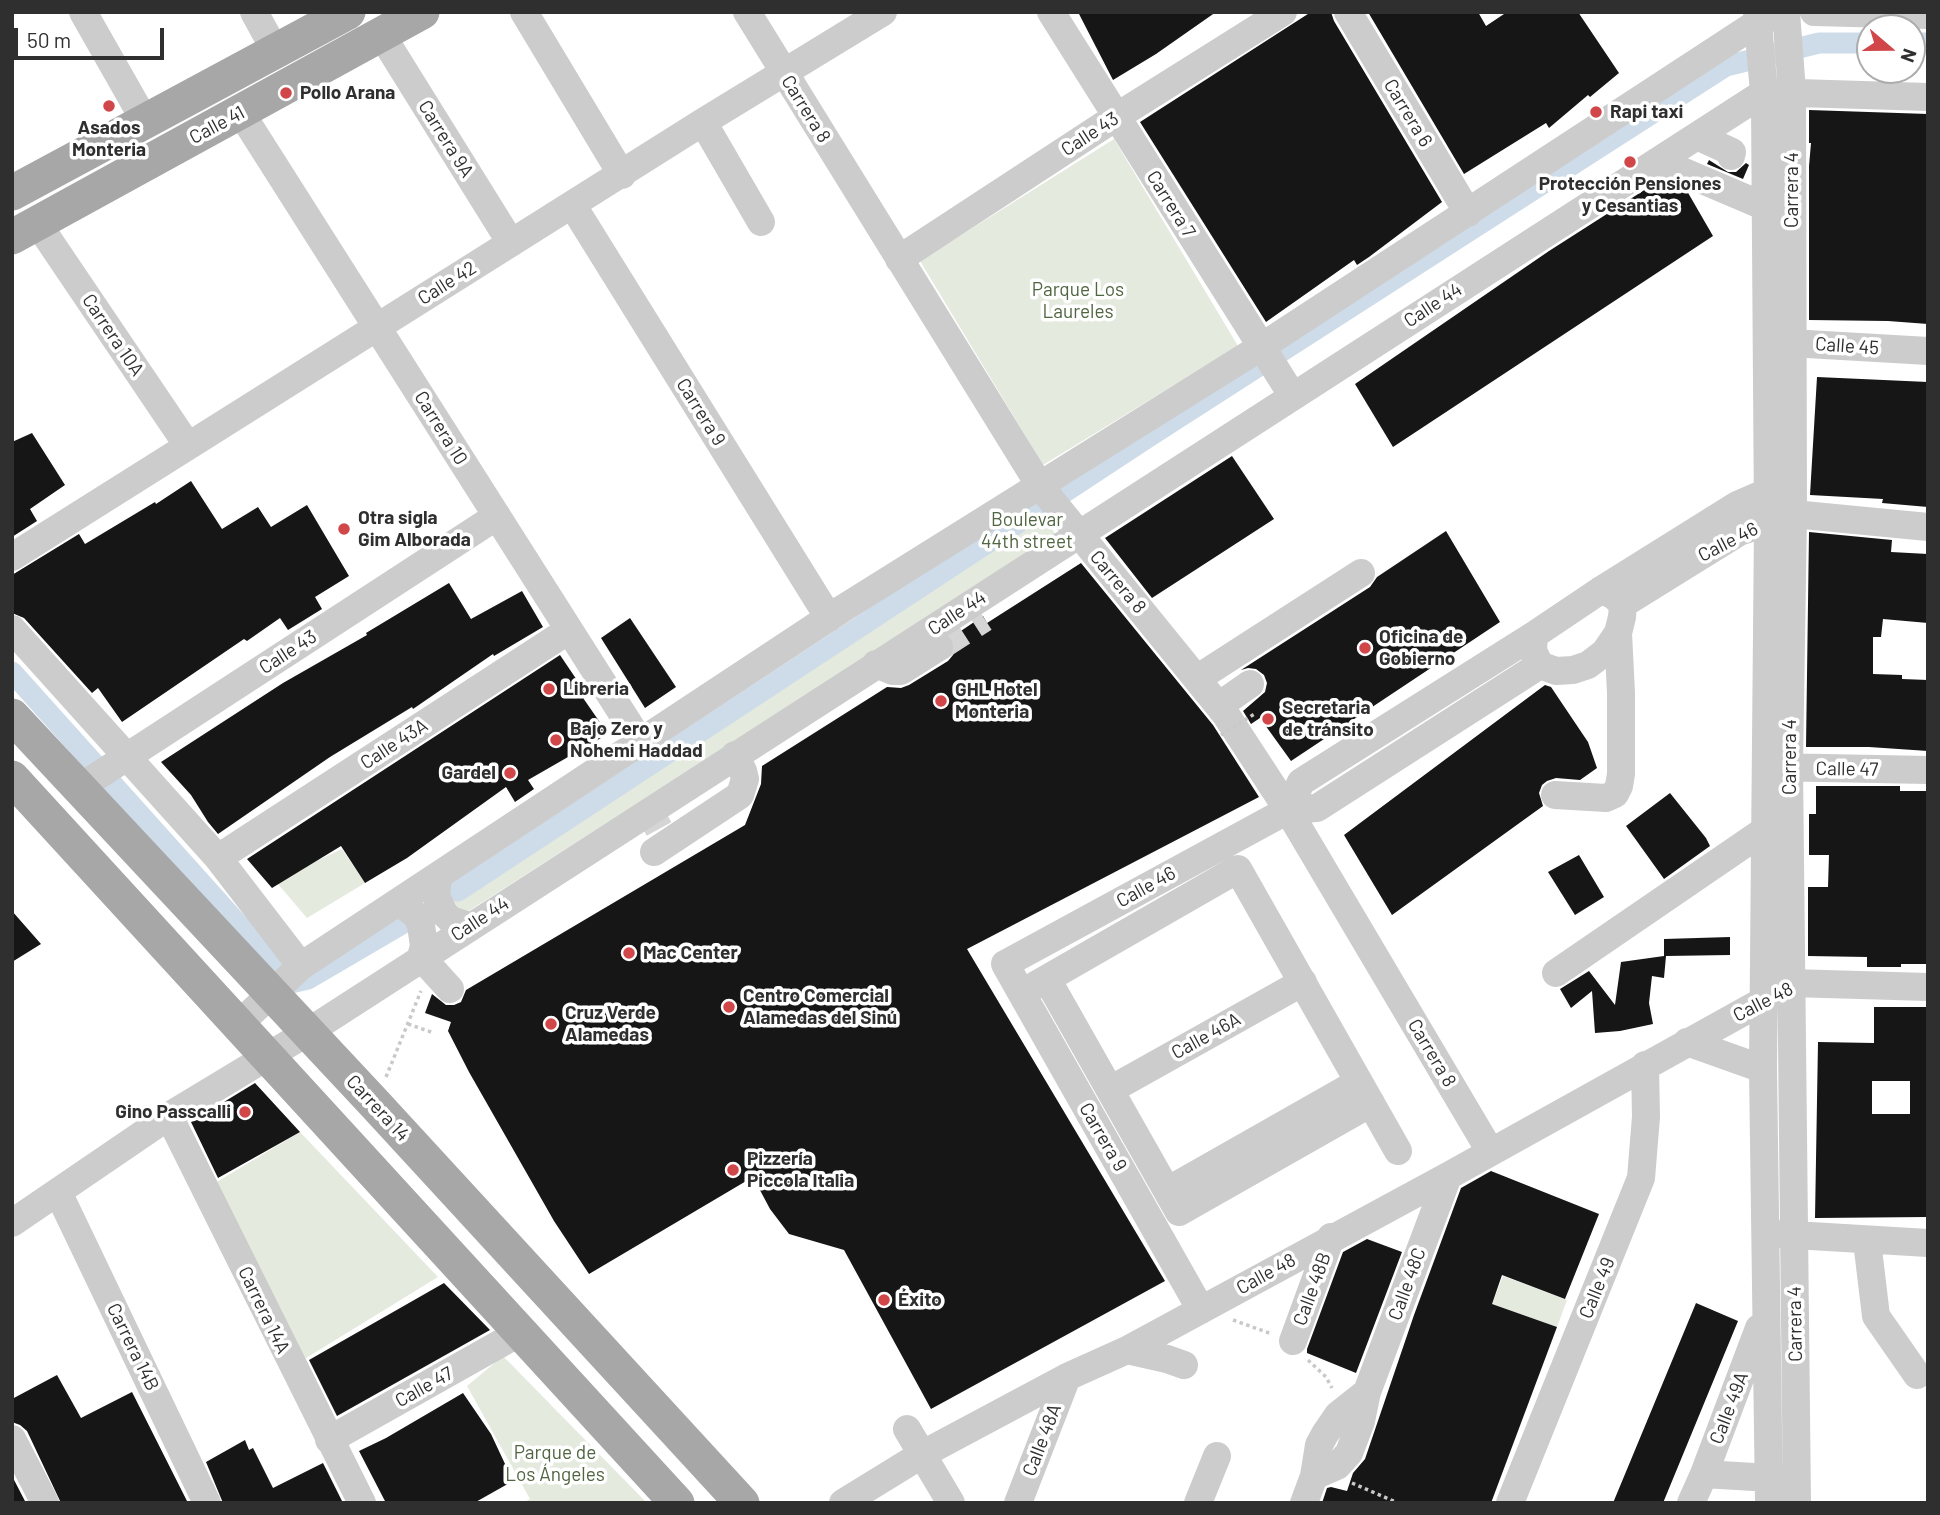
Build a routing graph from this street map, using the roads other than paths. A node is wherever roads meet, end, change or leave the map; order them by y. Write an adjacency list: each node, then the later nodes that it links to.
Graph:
1 (83, 12): 22 (street)
2 (254, 12): 16 (street)
3 (348, 12): 16 (main road, Calle 41)
4 (422, 12): 15 (main road, Calle 41)
5 (524, 12): 27 (street)
6 (747, 12): 17 (street, Carrera 8)
7 (883, 12): 17 (street, Calle 42)
8 (1051, 12): 21 (street, Carrera 7)
9 (1283, 12): 21 (street, Calle 43)
10 (1348, 12): 31 (street, Carrera 6)
11 (1814, 12): 12 (street)
12 (1928, 15)
13 (1786, 17): 14 (street); 18 (street, Carrera 4)
14 (1758, 26): 18 (street, Carrera 4); 31 (street)
15 (381, 34): 20 (main road, Calle 41); 34 (street, Carrera 9A)
16 (276, 52): 22 (main road, Calle 41)
17 (784, 72): 23 (street, Calle 42); 35 (street, Carrera 8)
18 (1778, 83): 19 (street); 24 (street, Calle 44); 30 (street); 37 (street, Carrera 4)
19 (1928, 97)
20 (241, 113): 33 (main road, Calle 41); 36 (street, Carrera 10)
21 (1116, 117): 35 (street, Calle 43); 39 (street, Carrera 7)
22 (146, 122): 28 (main road, Calle 41)
23 (703, 122): 27 (street, Calle 42); 32 (street)
24 (1697, 136): 25 (street, Calle 44); 26 (street)
25 (1658, 160): 26 (street); 40 (street, Calle 44)
26 (1724, 173): 30 (street)
27 (622, 175): 29 (street, Calle 42)
28 (15, 186)
29 (573, 206): 34 (street, Calle 42); 52 (street, Carrera 9)
30 (1766, 206): 37 (street)
31 (1468, 213): 39 (street)
32 (761, 222)
33 (25, 231): 41 (street, Carrera 10A)
34 (511, 243): 36 (street, Calle 42)
35 (899, 260): 42 (street, Carrera 8)
36 (377, 327): 41 (street, Calle 42); 44 (street, Carrera 10)
37 (1779, 342): 38 (street, Calle 45); 43 (street); 45 (street, Carrera 4)
38 (1928, 351)
39 (1264, 352): 40 (street, Carrera 7); 42 (street)
40 (1288, 389): 47 (street, Calle 44)
41 (188, 446): 48 (street, Calle 42)
42 (1043, 491): 47 (street, Carrera 8); 52 (street)
43 (1767, 492): 45 (street); 51 (street, Calle 46)
44 (497, 516): 55 (street, Carrera 10); 69 (street, Calle 43)
45 (1781, 518): 46 (street, Calle 46); 51 (street, Calle 46); 70 (street, Carrera 4)
46 (1928, 527)
47 (1075, 529): 49 (street, Calle 44); 61 (street, Carrera 8)
48 (12, 557)
49 (1034, 563): 53 (street); 59 (street, Calle 44)
50 (1361, 573): 61 (street)
51 (1612, 597): 56 (street); 57 (street)
52 (829, 618): 67 (street)
53 (984, 618)
54 (12, 629): 69 (street)
55 (569, 630): 67 (street, Carrera 10); 78 (street, Calle 43A)
56 (1618, 634): 62 (street); 64 (street)
57 (1534, 635): 60 (street); 75 (street)
58 (939, 647): 59 (street)
59 (876, 664): 68 (street, Calle 44)
60 (1540, 665): 62 (street); 75 (street, Calle 46)
61 (1191, 669): 66 (street)
62 (1573, 670): 64 (street)
63 (1250, 684): 66 (street)
64 (1621, 693): 74 (street)
65 (12, 716): 72 (main road, Carrera 14)
66 (1222, 719): 75 (street, Carrera 8)
67 (641, 743): 79 (street)
68 (735, 755): 76 (street, Calle 44); 76 (street)
69 (122, 761): 72 (street, Calle 43); 78 (street)
70 (1777, 767): 71 (street, Calle 47); 77 (street); 88 (street, Carrera 4)
71 (1928, 770)
72 (85, 784): 85 (main road, Carrera 14)
73 (15, 785): 92 (main road)
74 (1555, 795)
75 (1288, 810): 82 (street, Calle 46); 102 (street, Carrera 8)
76 (662, 825): 81 (street, Calle 44)
77 (1765, 830): 84 (street); 91 (street)
78 (218, 858): 85 (street)
79 (438, 877): 80 (street); 81 (street)
80 (398, 902): 83 (street); 85 (street)
81 (469, 926): 83 (street, Calle 44)
82 (1004, 964): 90 (street, Carrera 9)
83 (435, 972): 93 (street, Calle 44)
84 (1556, 974)
85 (287, 979): 92 (street); 93 (main road, Carrera 14)
86 (1047, 979): 87 (street); 90 (street); 98 (street, Carrera 9)
87 (1303, 982): 98 (street, Calle 46A); 99 (street)
88 (1791, 983): 89 (street, Calle 48); 91 (street, Calle 48); 106 (street, Carrera 4)
89 (1928, 987)
90 (1021, 993): 111 (street, Carrera 9)
91 (1763, 1001): 94 (street, Calle 48); 97 (street)
92 (237, 1025): 95 (main road)
93 (308, 1032): 95 (street, Calle 44); 131 (main road, Carrera 14)
94 (1687, 1042): 96 (street, Calle 48); 97 (street)
95 (268, 1057): 100 (street, Calle 44); 113 (main road)
96 (1645, 1065): 102 (street, Calle 48); 137 (street, Calle 49)
97 (1763, 1069): 107 (street)
98 (1110, 1090): 99 (street, Carrera 9)
99 (1365, 1093): 101 (street)
100 (169, 1116): 104 (street, Calle 44); 121 (street, Carrera 14A)
101 (1398, 1150)
102 (1490, 1151): 103 (street, Calle 48)
103 (1448, 1176): 108 (street, Calle 48); 136 (street, Calle 48C)
104 (58, 1192): 105 (street, Calle 44); 128 (street, Carrera 14B)
105 (12, 1223)
106 (1793, 1234): 107 (street); 109 (street); 126 (street, Carrera 4)
107 (1764, 1235): 112 (street)
108 (1331, 1237): 111 (street, Calle 48); 114 (street, Calle 48B)
109 (1867, 1241): 110 (street); 117 (street)
110 (1928, 1243)
111 (1201, 1310): 115 (street, Calle 48)
112 (1765, 1312): 124 (street, Calle 49A); 125 (street)
113 (519, 1333): 121 (street, Calle 47); 130 (main road)
114 (1293, 1341)
115 (1127, 1350): 116 (street); 118 (street, Calle 48)
116 (1184, 1366)
117 (1917, 1375)
118 (1067, 1377): 122 (street, Calle 48); 134 (street, Calle 48A)
119 (907, 1429): 122 (street)
120 (12, 1439): 127 (street)
121 (328, 1440): 129 (street, Carrera 14A)
122 (921, 1455): 132 (street, Calle 48); 133 (street)
123 (1217, 1456): 135 (street)
124 (1704, 1474): 125 (street); 138 (street, Calle 49A)
125 (1768, 1490): 126 (street)
126 (1797, 1491)
127 (45, 1503)
128 (207, 1503)
129 (362, 1503)
130 (677, 1503)
131 (742, 1503)
132 (843, 1503)
133 (951, 1503)
134 (1018, 1503)
135 (1198, 1503)
136 (1304, 1503)
137 (1510, 1503)
138 (1691, 1503)

